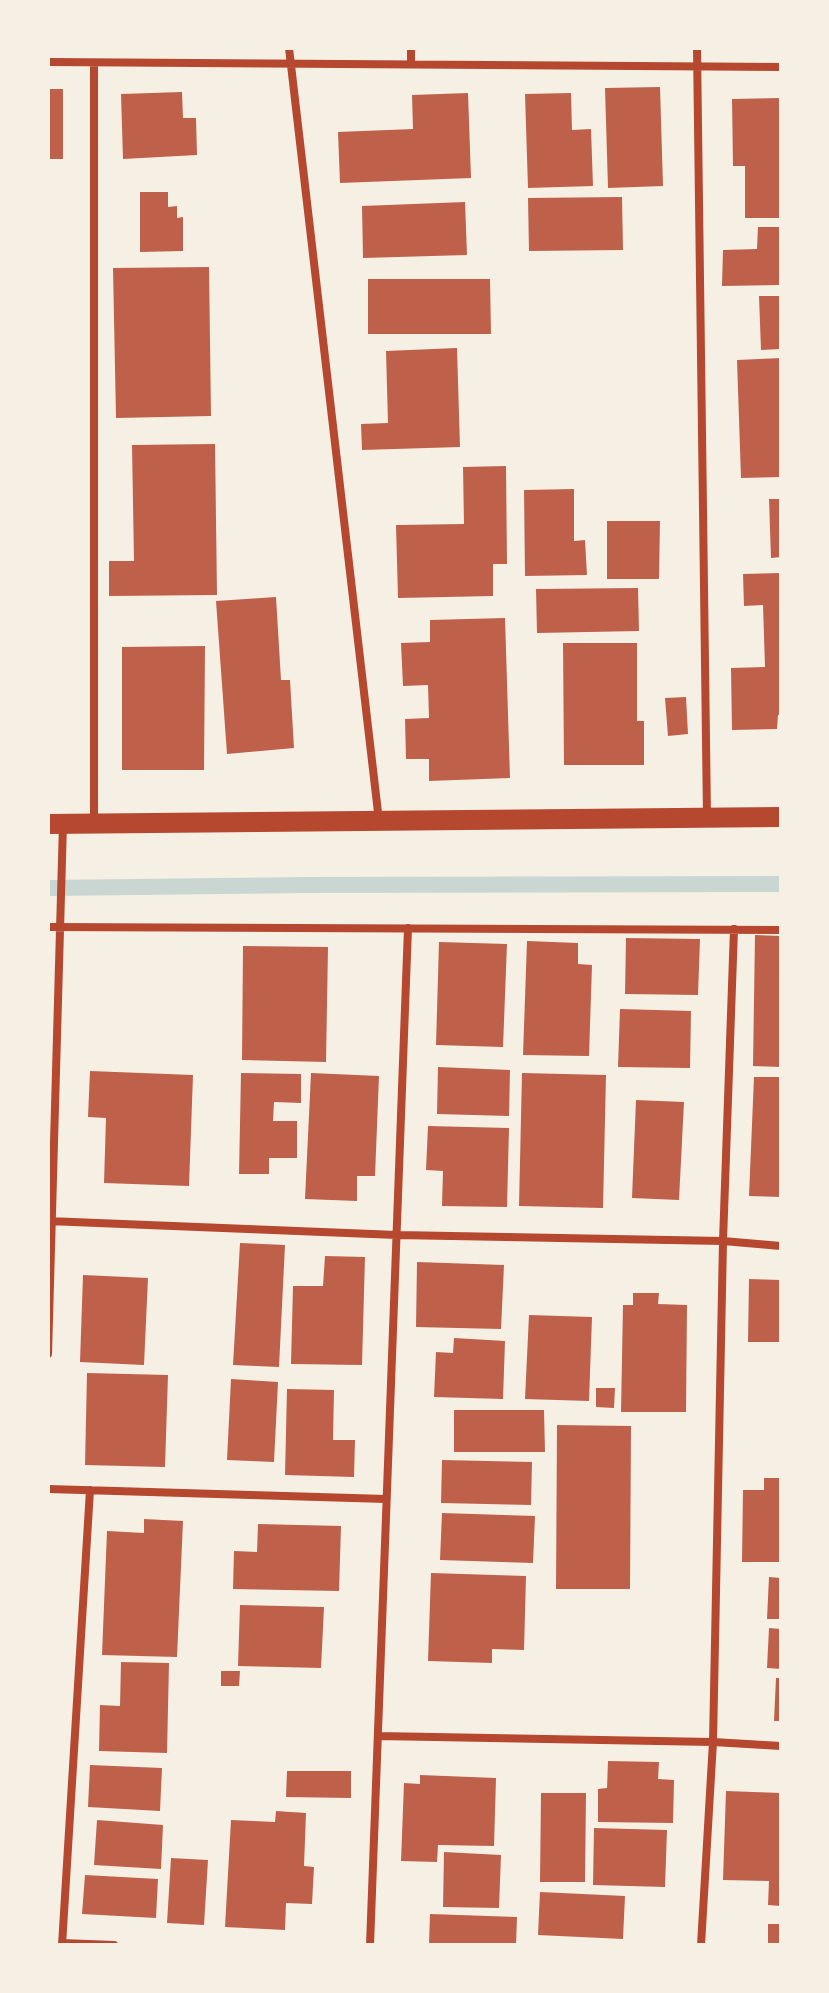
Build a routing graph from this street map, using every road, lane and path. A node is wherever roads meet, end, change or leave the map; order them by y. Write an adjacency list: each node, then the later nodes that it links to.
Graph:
1 (289, 48): 6 (street)
2 (411, 48): 7 (street)
3 (697, 48): 8 (street)
4 (48, 62): 5 (street)
5 (94, 63): 6 (street); 13 (street)
6 (291, 64): 7 (street); 12 (street)
7 (411, 64): 8 (street)
8 (697, 66): 9 (street); 11 (street)
9 (781, 67)
10 (781, 817): 11 (main road)
11 (707, 818): 12 (main road)
12 (379, 822): 13 (main road)
13 (94, 823): 14 (main road)
14 (56, 824): 16 (street)
15 (48, 927): 16 (street)
16 (60, 927): 17 (street); 20 (street)
17 (408, 928): 18 (street); 21 (street)
18 (734, 929): 19 (street); 22 (street)
19 (781, 930)
20 (50, 1221): 21 (street); 24 (street)
21 (397, 1235): 22 (street); 27 (street)
22 (723, 1241): 23 (street); 29 (street)
23 (781, 1246)
24 (48, 1354)
25 (48, 1489): 26 (street)
26 (90, 1490): 27 (street); 31 (street)
27 (386, 1499): 28 (street)
28 (378, 1736): 29 (street); 33 (street)
29 (713, 1742): 30 (street); 34 (street)
30 (781, 1746)
31 (62, 1944): 32 (street)
32 (114, 1945)
33 (370, 1945)
34 (701, 1945)

